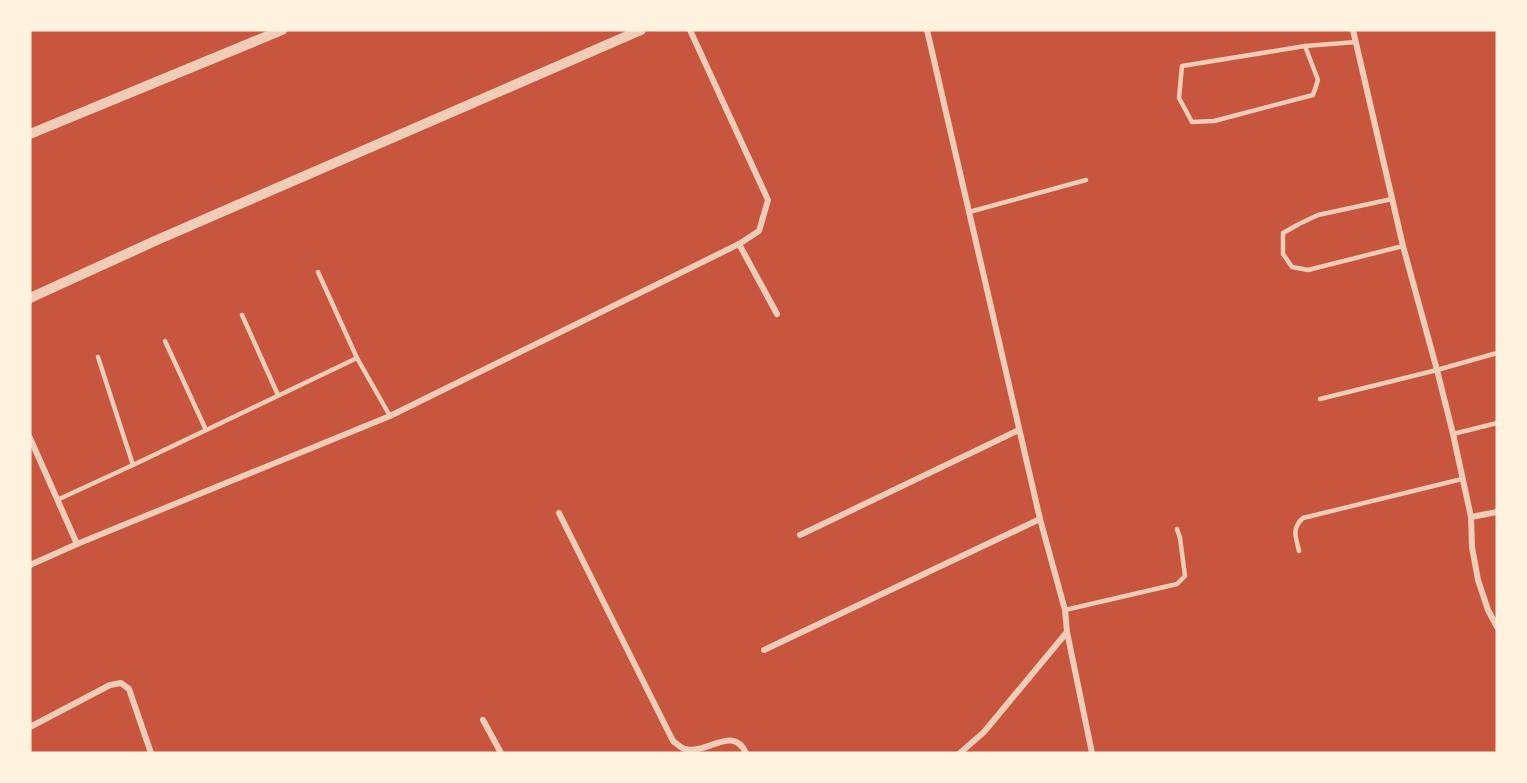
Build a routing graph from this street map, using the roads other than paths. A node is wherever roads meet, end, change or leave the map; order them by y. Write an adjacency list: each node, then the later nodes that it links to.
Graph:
1 (282, 30): 8 (street)
2 (641, 30): 15 (street)
3 (690, 30): 12 (street)
4 (927, 30): 11 (street)
5 (1353, 30): 6 (street)
6 (1356, 42): 7 (lane); 10 (street)
7 (1305, 46): 7 (lane)
8 (30, 134)
9 (1086, 180): 11 (lane)
10 (1392, 199): 13 (street); 13 (lane)
11 (969, 212): 28 (street)
12 (739, 244): 16 (street); 25 (street)
13 (1403, 246): 22 (street)
14 (318, 272): 21 (lane)
15 (30, 298)
16 (777, 314)
17 (242, 315): 23 (lane)
18 (165, 341): 27 (lane)
19 (1497, 353): 22 (lane)
20 (98, 357): 31 (lane)
21 (357, 358): 23 (lane); 25 (lane)
22 (1437, 370): 24 (lane); 29 (street)
23 (278, 395): 27 (lane)
24 (1320, 399)
25 (390, 416): 40 (street)
26 (1497, 423): 29 (lane)
27 (206, 430): 31 (lane)
28 (1019, 430): 37 (street); 39 (street)
29 (1453, 434): 32 (street)
30 (30, 438): 33 (street)
31 (133, 465): 33 (lane)
32 (1462, 479): 36 (street); 41 (lane)
33 (57, 500): 40 (street)
34 (1497, 512): 36 (street)
35 (559, 513): 51 (street)
36 (1471, 518): 44 (street)
37 (1040, 519): 43 (street); 46 (street)
38 (1177, 529): 43 (lane)
39 (800, 535)
40 (77, 544): 42 (street)
41 (1299, 551)
42 (30, 566)
43 (1065, 610): 45 (street)
44 (1497, 627)
45 (1067, 632): 52 (street); 53 (street)
46 (764, 650)
47 (483, 720): 50 (street)
48 (30, 727): 49 (street)
49 (151, 753)
50 (501, 753)
51 (746, 753)
52 (960, 753)
53 (1092, 753)

